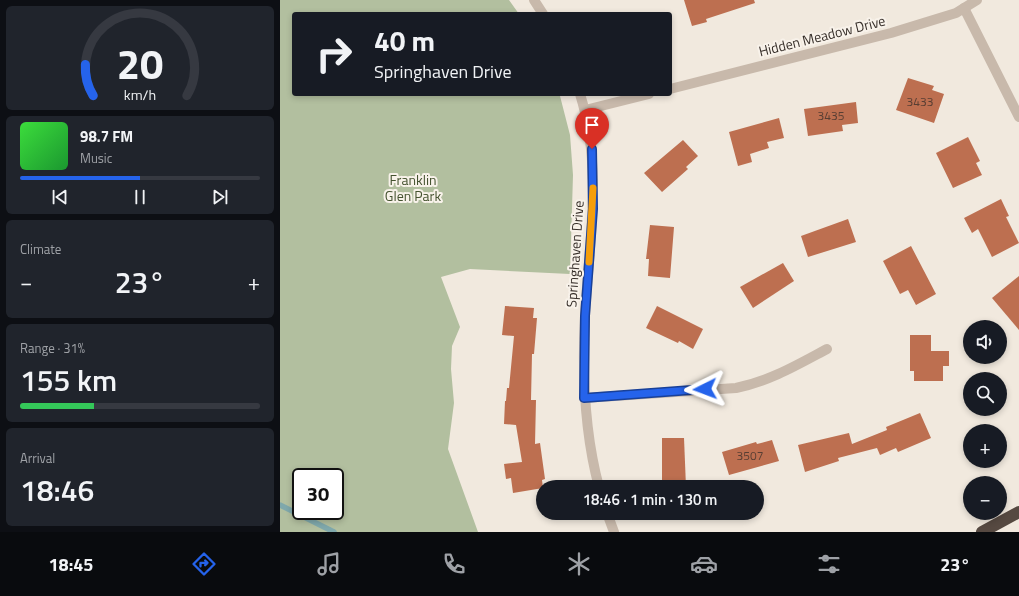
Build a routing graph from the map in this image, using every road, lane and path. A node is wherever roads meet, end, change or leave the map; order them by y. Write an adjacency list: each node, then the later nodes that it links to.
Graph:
1 (534, 0): 4 (street)
2 (977, 0): 3 (street, Hidden Meadow Drive)
3 (964, 8): 5 (street, Hidden Meadow Drive); 9 (street)
4 (542, 12)
5 (672, 88)
6 (581, 96): 8 (street, Springhaven Drive)
7 (641, 96): 8 (street)
8 (585, 110): 11 (street, Springhaven Drive)
9 (1019, 117)
10 (828, 349): 11 (street)
11 (584, 398): 12 (street, Springhaven Drive)
12 (597, 480)
13 (1019, 512): 16 (highway)
14 (610, 520): 15 (street)
15 (614, 532)
16 (982, 532)

